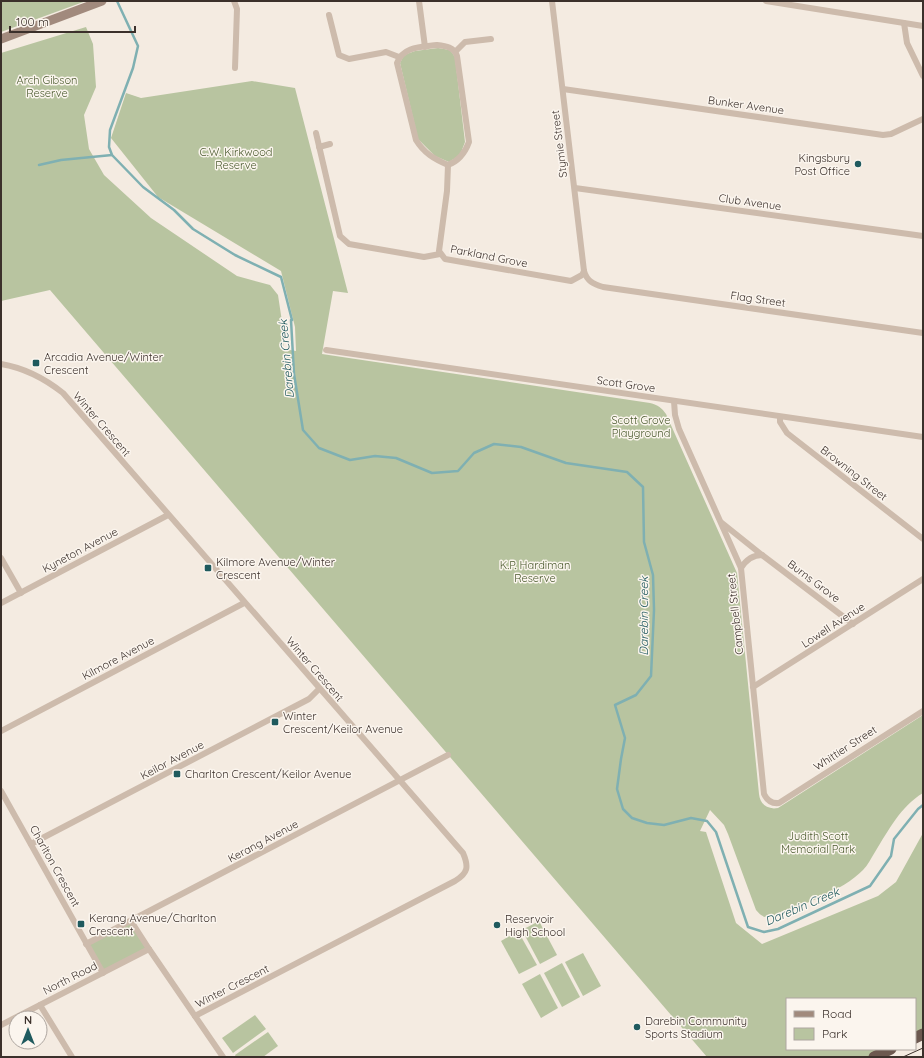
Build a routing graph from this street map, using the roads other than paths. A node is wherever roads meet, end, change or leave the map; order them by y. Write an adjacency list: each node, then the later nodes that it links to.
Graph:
1 (234, 1): 14 (street)
2 (419, 1): 11 (street)
3 (552, 1): 16 (street, Stymie Street)
4 (766, 1): 7 (street)
5 (100, 2): 10 (main road)
6 (329, 14): 13 (street)
7 (904, 23): 8 (street); 15 (street)
8 (923, 26)
9 (491, 38): 12 (street)
10 (1, 39)
11 (425, 47): 12 (street); 13 (street)
12 (455, 52): 21 (street)
13 (399, 57): 21 (street)
14 (235, 68)
15 (923, 76)
16 (563, 89): 17 (street, Bunker Avenue); 22 (street, Stymie Street)
17 (923, 119)
18 (316, 133): 20 (street, Parkland Grove)
19 (330, 144): 20 (street)
20 (319, 146): 24 (street, Parkland Grove)
21 (448, 165): 24 (street)
22 (575, 188): 23 (street, Club Avenue); 25 (street, Stymie Street)
23 (923, 236)
24 (440, 254): 25 (street, Parkland Grove)
25 (584, 271): 26 (street, Stymie Street)
26 (591, 283): 27 (street, Flag Street)
27 (923, 333)
28 (326, 350): 30 (street, Scott Grove)
29 (1, 364): 33 (street, Winter Crescent)
30 (674, 401): 31 (street, Scott Grove); 34 (street, Campbell Street)
31 (780, 417): 32 (street, Scott Grove); 35 (street, Browning Street)
32 (923, 437)
33 (168, 515): 40 (street, Kyneton Avenue); 42 (street, Winter Crescent)
34 (721, 522): 36 (street, Burns Grove); 38 (street, Campbell Street)
35 (923, 539)
36 (762, 555): 38 (street); 43 (street, Burns Grove)
37 (1, 558): 40 (street)
38 (741, 568): 44 (street, Campbell Street)
39 (923, 579): 43 (street, Lowell Avenue)
40 (21, 592): 41 (street, Kyneton Avenue)
41 (1, 603)
42 (244, 603): 45 (street, Winter Crescent); 47 (street, Kilmore Avenue)
43 (853, 624): 44 (street, Lowell Avenue)
44 (753, 687): 51 (street, Campbell Street)
45 (319, 689): 49 (street, Winter Crescent); 52 (street, Keilor Avenue)
46 (923, 711): 51 (street, Whittier Street)
47 (1, 731)
48 (448, 755): 49 (street, Kerang Avenue)
49 (399, 781): 53 (street, Kerang Avenue); 58 (street, Winter Crescent)
50 (1, 791): 52 (street, Charlton Crescent)
51 (779, 803)
52 (31, 844): 54 (street, Charlton Crescent)
53 (132, 921): 54 (street, Kerang Avenue); 55 (street)
54 (86, 944): 56 (street, Charlton Crescent)
55 (149, 949): 56 (street, North Road); 58 (street)
56 (103, 973): 57 (street, North Road)
57 (40, 1005): 59 (street, North Road); 61 (street)
58 (195, 1016): 62 (street)
59 (1, 1025)
60 (889, 1050): 63 (highway)
61 (72, 1057)
62 (223, 1057)
63 (874, 1057)

